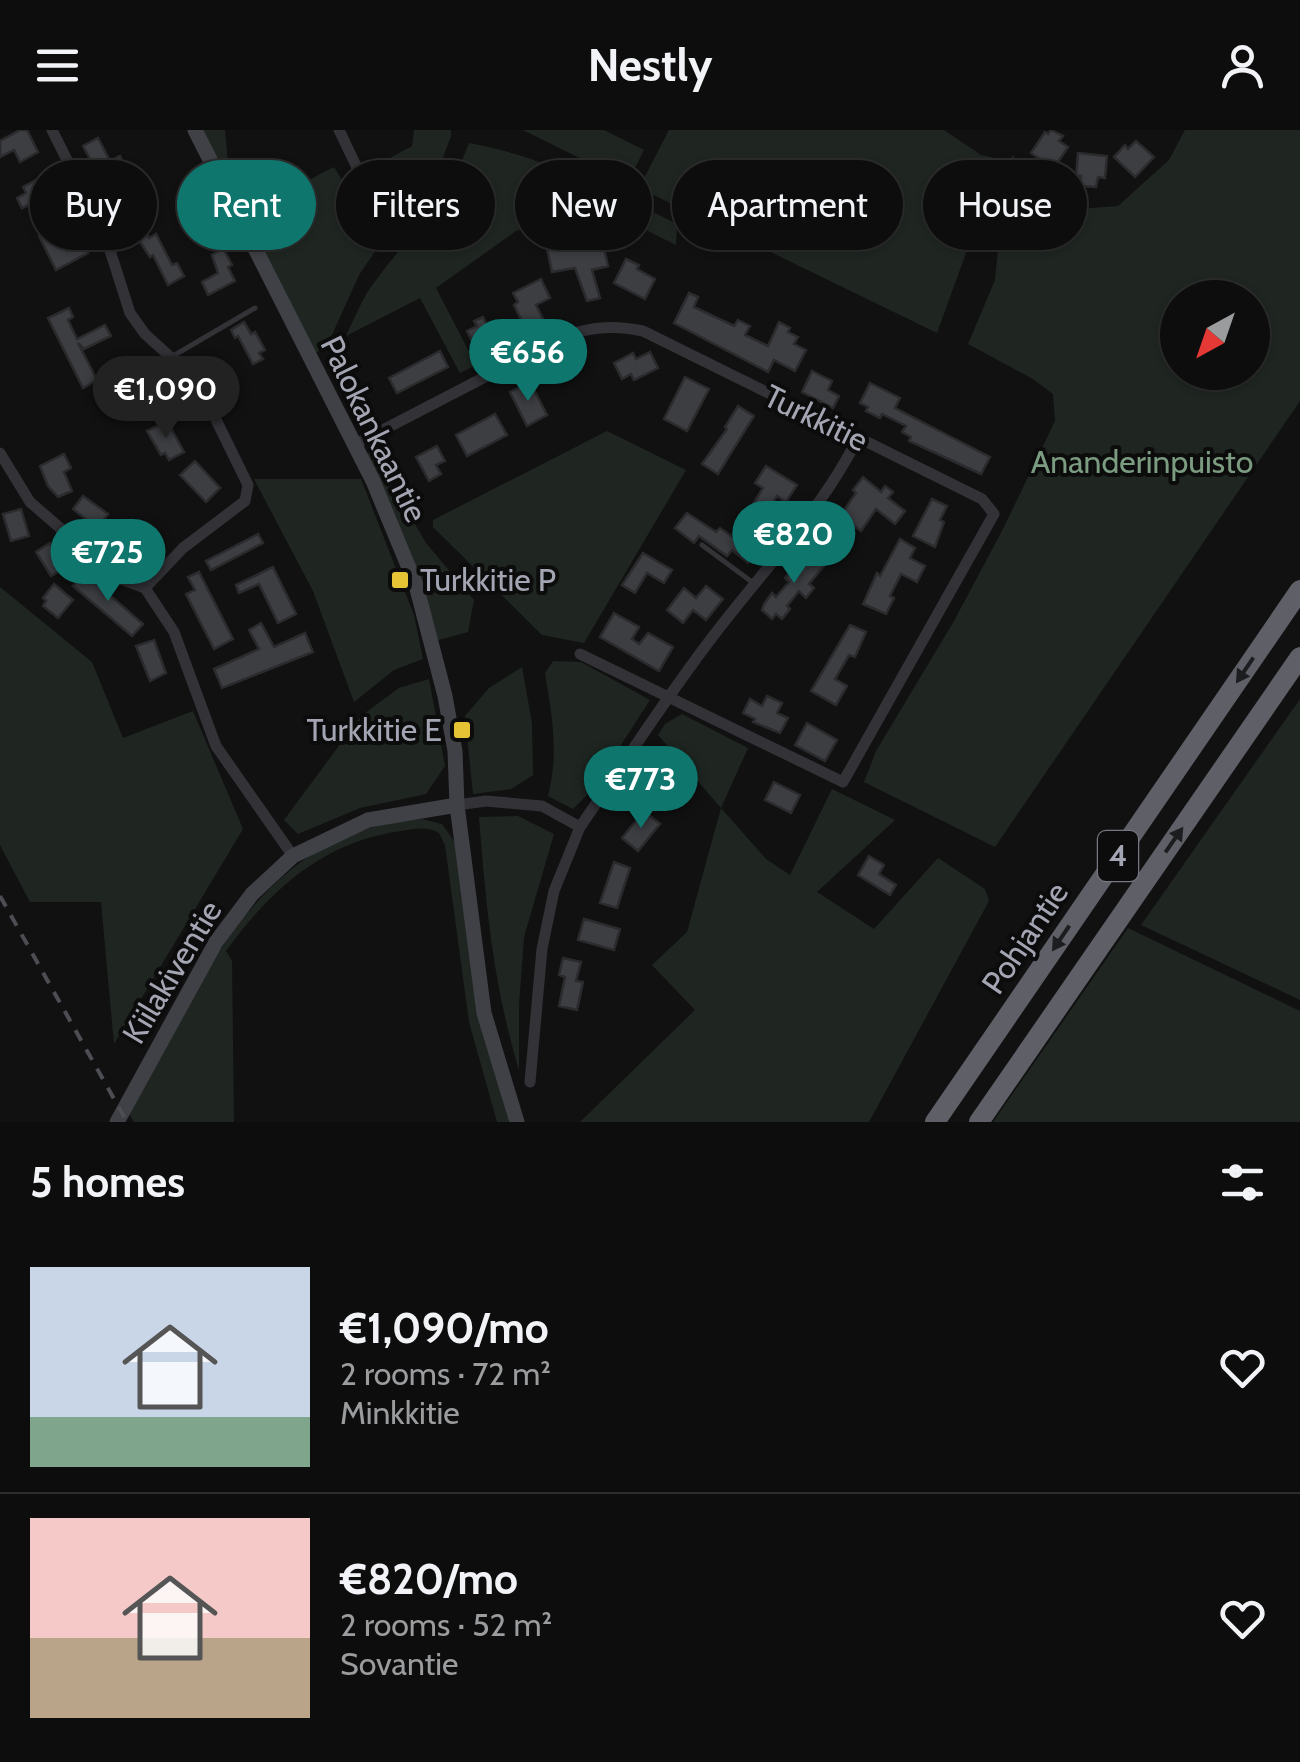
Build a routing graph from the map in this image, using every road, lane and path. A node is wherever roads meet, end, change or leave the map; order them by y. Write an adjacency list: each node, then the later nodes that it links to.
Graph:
1 (52, 130): 6 (street)
2 (195, 130): 8 (main road, Palokankaantie)
3 (339, 130): 4 (street)
4 (353, 160)
5 (255, 308): 6 (lane)
6 (170, 358): 12 (street)
7 (858, 438): 8 (street, Turkkitie); 11 (street); 16 (street, Turkkitie)
8 (354, 445): 17 (main road, Palokankaantie)
9 (0, 453): 12 (street)
10 (702, 545): 11 (lane)
11 (754, 584): 16 (street)
12 (146, 588): 19 (street)
13 (1300, 590): 23 (highway, Pohjantie / 4, one-way to 23)
14 (580, 654): 16 (street)
15 (1300, 657): 24 (highway, Pohjantie / 4, one-way to 15)
16 (670, 699): 18 (street)
17 (457, 805): 18 (street); 19 (main road, Kiilakiventie); 22 (main road, Palokankaantie)
18 (580, 827): 20 (street)
19 (293, 856): 21 (main road, Kiilakiventie)
20 (530, 1082)
21 (117, 1122)
22 (517, 1122)
23 (935, 1122)
24 (979, 1122)

